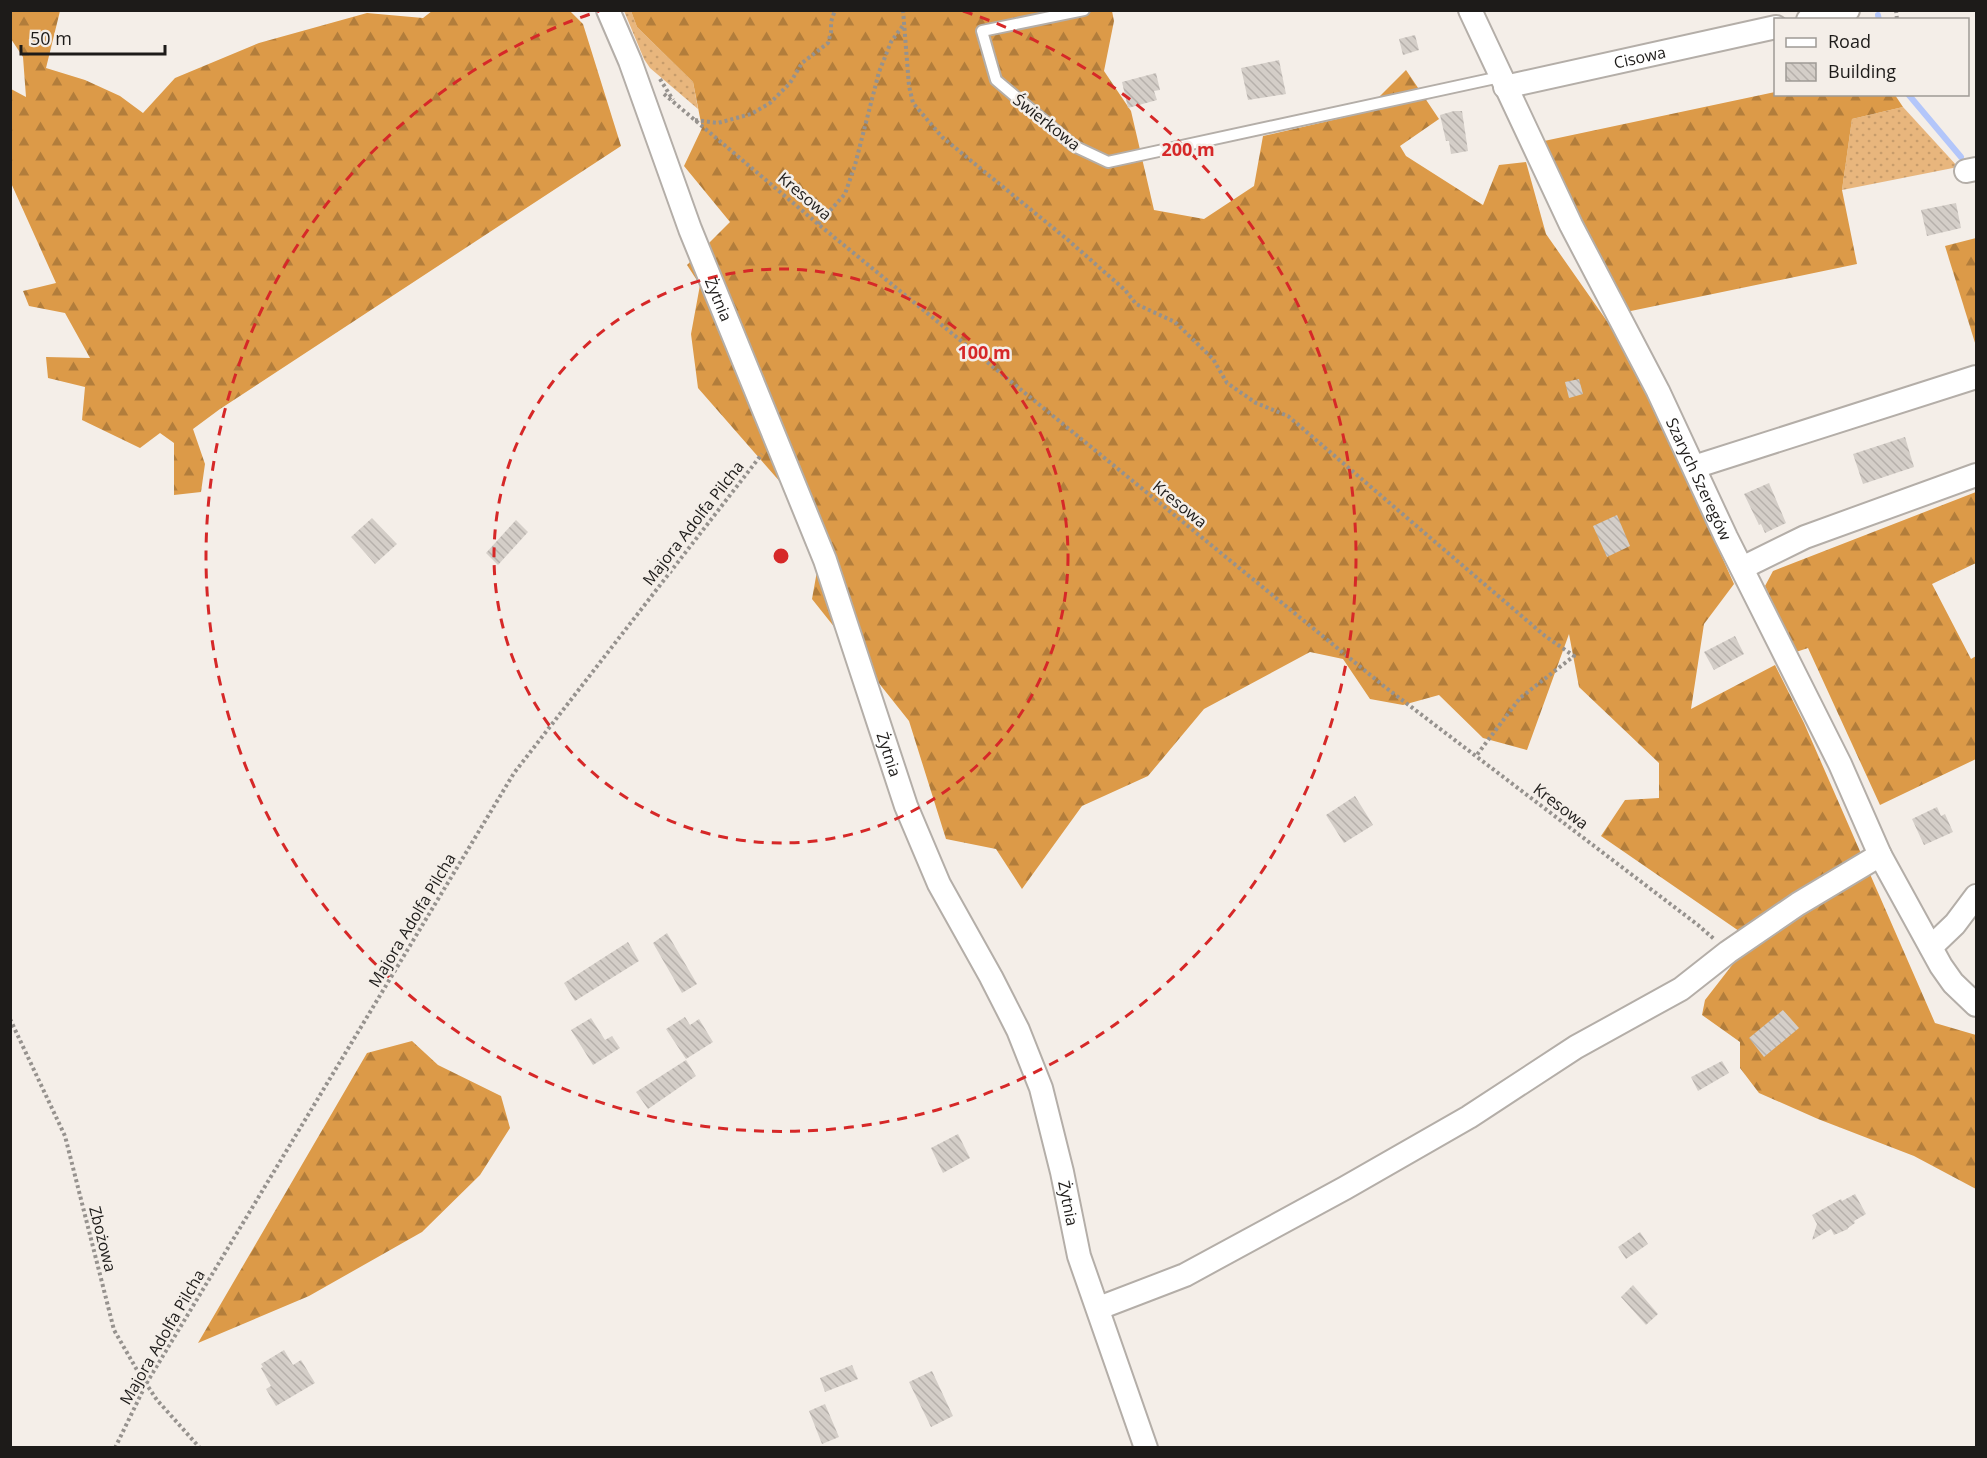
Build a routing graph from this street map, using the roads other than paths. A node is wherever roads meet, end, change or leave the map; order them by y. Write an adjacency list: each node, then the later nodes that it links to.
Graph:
1 (608, 10): 16 (street, Żytnia)
2 (1084, 10): 7 (lane, Świerkowa)
3 (1470, 10): 7 (street, Szarych Szeregów)
4 (1848, 10): 5 (street)
5 (1816, 18)
6 (1774, 27): 7 (street, Cisowa)
7 (1502, 82): 9 (street, Szarych Szeregów)
8 (1977, 377): 9 (street)
9 (1694, 467): 11 (street, Szarych Szeregów)
10 (1977, 475): 11 (street)
11 (1742, 568): 12 (street, Szarych Szeregów)
12 (1880, 855): 14 (street, Szarych Szeregów); 16 (street)
13 (1977, 896): 14 (street)
14 (1931, 947): 15 (street, Szarych Szeregów)
15 (1977, 1005)
16 (1099, 1308): 17 (street, Żytnia)
17 (1146, 1448)

